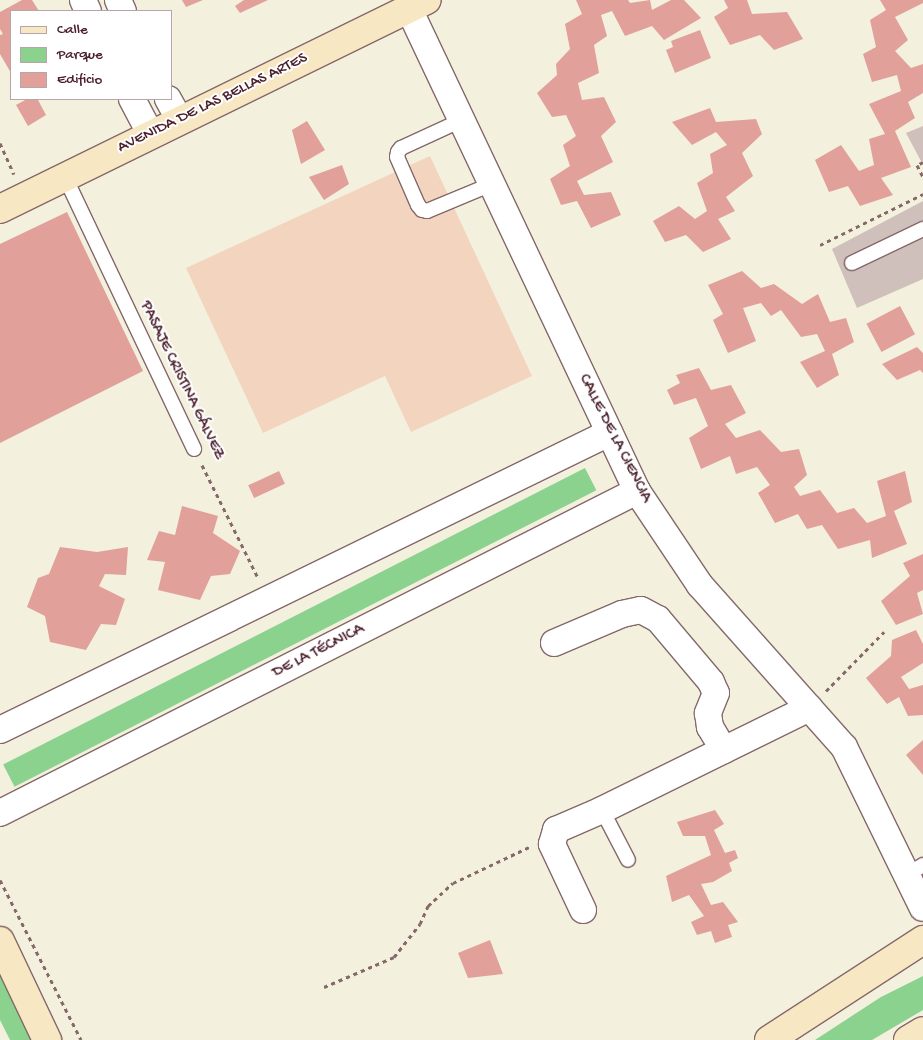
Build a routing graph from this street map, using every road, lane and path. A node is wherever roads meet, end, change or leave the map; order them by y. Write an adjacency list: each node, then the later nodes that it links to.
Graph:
1 (418, 4): 3 (street, AVENIDA DE LAS BELLAS ARTES); 4 (street, CALLE DE LA CIENCIA)
2 (133, 100): 5 (street)
3 (174, 110): 5 (street, AVENIDA DE LAS BELLAS ARTES)
4 (462, 120): 10 (street, CALLE DE LA CIENCIA); 10 (lane)
5 (151, 135): 8 (street, AVENIDA DE LAS BELLAS ARTES)
6 (0, 142): 12 (path)
7 (923, 162): 9 (path)
8 (65, 177): 12 (street, AVENIDA DE LAS BELLAS ARTES); 18 (lane, PASAJE CRISTINA GÁLVEZ)
9 (923, 177)
10 (492, 184): 17 (street, CALLE DE LA CIENCIA)
11 (923, 194): 15 (path)
12 (24, 197): 13 (street, AVENIDA DE LAS BELLAS ARTES)
13 (0, 210)
14 (923, 229): 16 (lane)
15 (820, 246)
16 (852, 263)
17 (609, 433): 19 (street, CALLE DE LA CIENCIA); 20 (street)
18 (194, 449): 20 (path, PASAJE CRISTINA GÁLVEZ)
19 (637, 491): 23 (street, CALLE DE LA CIENCIA); 27 (street, DE LA TÉCNICA)
20 (268, 598): 24 (street)
21 (884, 632): 23 (path)
22 (554, 643): 25 (street)
23 (809, 708): 25 (street); 30 (street, CALLE DE LA CIENCIA)
24 (0, 730)
25 (724, 750): 26 (street)
26 (602, 810): 28 (street); 29 (lane)
27 (0, 814)
28 (552, 836): 33 (street); 36 (path)
29 (628, 860)
30 (915, 870): 32 (street, CALLE DE LA CIENCIA)
31 (0, 880): 39 (path)
32 (923, 908)
33 (583, 910)
34 (923, 940): 40 (street)
35 (0, 941): 38 (street)
36 (324, 987)
37 (923, 1031): 41 (street)
38 (47, 1040)
39 (80, 1040)
40 (769, 1040)
41 (908, 1040)

